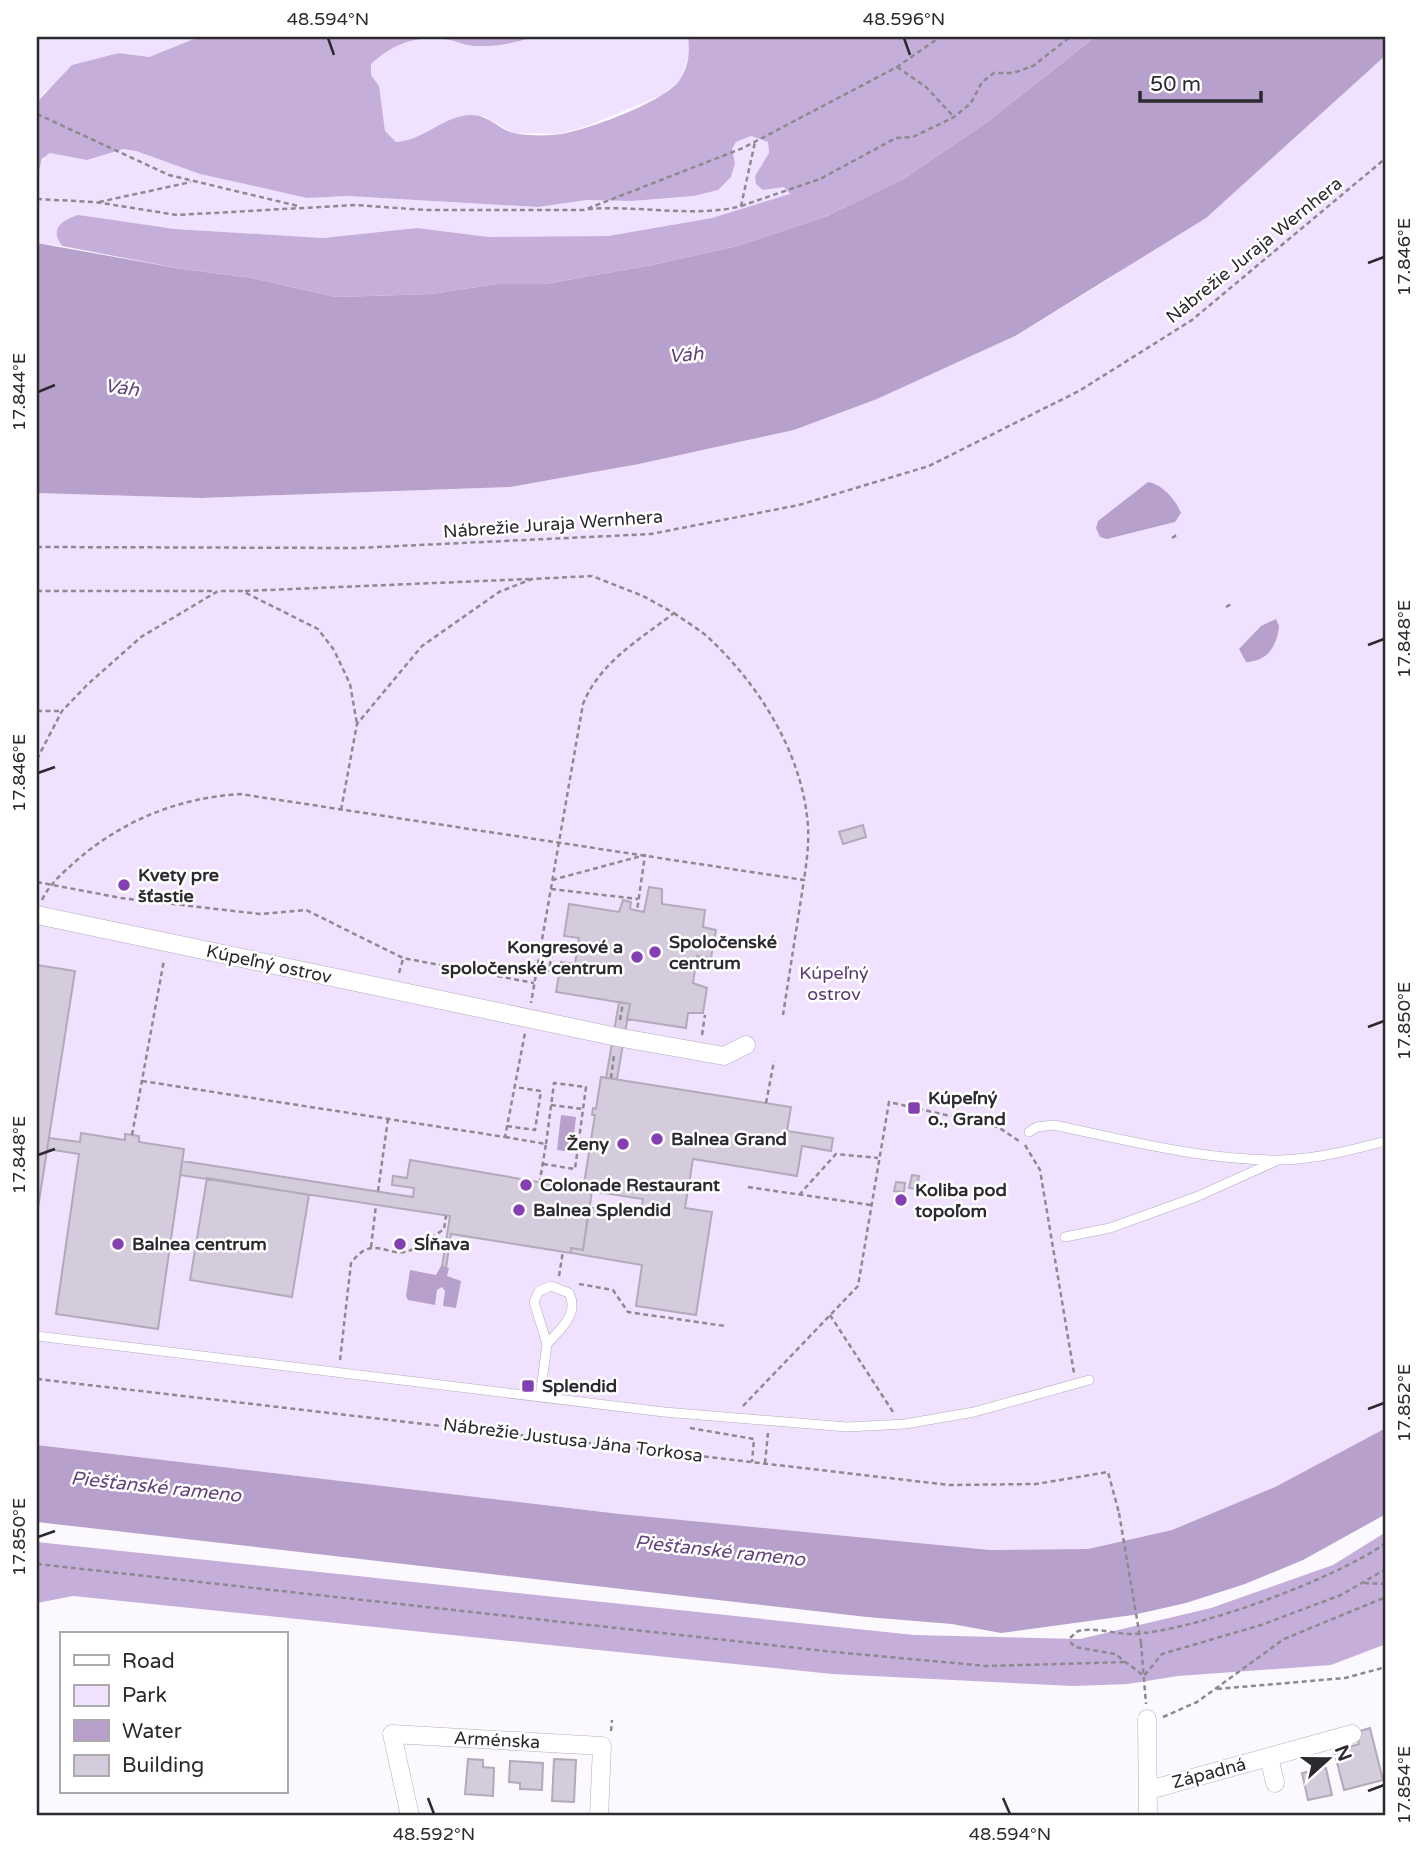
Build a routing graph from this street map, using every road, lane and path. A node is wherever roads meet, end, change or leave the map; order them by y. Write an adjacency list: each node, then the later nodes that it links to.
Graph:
1 (940, 37): 3 (path)
2 (1070, 37): 5 (path)
3 (897, 67): 5 (path); 6 (path)
4 (37, 114): 8 (path)
5 (954, 117): 12 (path)
6 (755, 142): 12 (path); 13 (path)
7 (1386, 158): 16 (path, Nábrežie Juraja Wernhera)
8 (194, 181): 10 (path); 11 (path)
9 (37, 199): 10 (path)
10 (95, 202): 11 (path)
11 (302, 206): 13 (path)
12 (741, 206): 13 (path)
13 (584, 210)
14 (1178, 534): 15 (path)
15 (1172, 538)
16 (37, 547)
17 (531, 579): 20 (path); 23 (path); 26 (path)
18 (37, 590): 19 (path)
19 (218, 591): 20 (path); 24 (path)
20 (242, 591): 26 (path)
21 (1233, 603): 22 (path)
22 (1226, 607)
23 (674, 613): 29 (path); 32 (path)
24 (62, 710): 25 (path); 27 (path)
25 (37, 711)
26 (357, 724): 28 (path)
27 (37, 759)
28 (341, 810): 29 (path); 34 (path)
29 (559, 841): 30 (path); 31 (path)
30 (645, 855): 31 (path); 32 (path); 36 (path)
31 (552, 880): 35 (path)
32 (804, 880): 44 (path)
33 (37, 882): 34 (path)
34 (49, 885): 37 (path); 42 (path)
35 (551, 889): 36 (path); 41 (path)
36 (639, 900): 38 (path)
37 (39, 908): 39 (street, Kúpeľný ostrov)
38 (637, 911)
39 (167, 943): 45 (street, Kúpeľný ostrov); 49 (path)
40 (578, 950): 41 (path)
41 (537, 969): 42 (path)
42 (534, 983): 45 (path)
43 (705, 1014): 47 (path)
44 (783, 1015)
45 (528, 1017): 47 (street, Kúpeľný ostrov); 50 (path)
46 (746, 1045): 47 (street, Kúpeľný ostrov)
47 (699, 1052)
48 (774, 1061): 51 (path)
49 (142, 1081): 54 (path); 57 (path)
50 (514, 1087): 55 (path); 55 (path)
51 (766, 1103)
52 (551, 1105): 53 (path); 53 (path); 60 (path)
53 (583, 1109): 63 (path)
54 (388, 1119): 58 (path); 66 (path)
55 (507, 1126): 58 (path)
56 (1029, 1132): 62 (lane)
57 (132, 1135)
58 (505, 1137): 60 (path)
59 (1386, 1141): 62 (lane)
60 (546, 1144): 63 (path)
61 (878, 1158): 67 (path); 69 (path); 80 (path)
62 (1283, 1160): 71 (lane)
63 (542, 1164): 64 (path)
64 (540, 1180)
65 (748, 1187): 67 (path)
66 (378, 1191)
67 (799, 1195): 69 (path)
68 (376, 1205): 72 (path)
69 (871, 1205): 75 (path)
70 (446, 1216): 72 (path)
71 (1065, 1237)
72 (371, 1247): 79 (path)
73 (563, 1251): 74 (path)
74 (558, 1283): 76 (path); 78 (lane); 78 (lane)
75 (830, 1315): 84 (path); 86 (path)
76 (725, 1326)
77 (37, 1336): 79 (lane)
78 (547, 1344): 83 (lane)
79 (338, 1373): 83 (lane)
80 (1075, 1376)
81 (37, 1379): 88 (path, Nábrežie Justusa Jána Torkosa)
82 (1089, 1380): 87 (lane)
83 (540, 1397): 85 (lane)
84 (755, 1408)
85 (664, 1412): 87 (lane); 88 (path)
86 (883, 1415)
87 (769, 1422): 89 (path)
88 (752, 1462): 89 (path, Nábrežie Justusa Jána Torkosa)
89 (765, 1463): 98 (path, Nábrežie Justusa Jána Torkosa, bridge)
90 (1386, 1544): 96 (path)
91 (37, 1564): 96 (path)
92 (1386, 1569): 93 (path)
93 (1361, 1583): 94 (path); 98 (path)
94 (1386, 1584)
95 (1386, 1597): 99 (path)
96 (1126, 1662): 98 (path)
97 (1386, 1667): 99 (path)
98 (1144, 1676): 100 (path)
99 (1216, 1689): 100 (path)
100 (1147, 1719): 104 (street)
101 (1352, 1734): 102 (street, Západná)
102 (1269, 1757): 103 (street, Západná); 104 (street, Západná)
103 (1275, 1783)
104 (1149, 1790): 107 (street)
105 (410, 1816): 106 (street, Arménska)
106 (599, 1816)
107 (1147, 1816)

